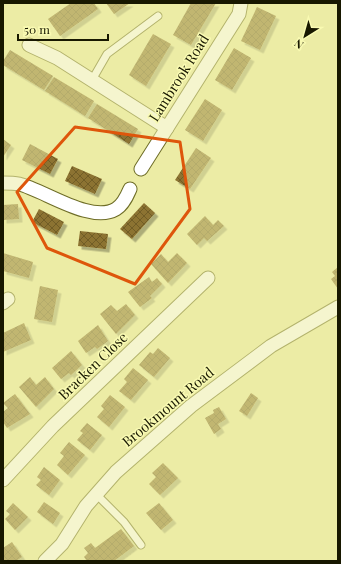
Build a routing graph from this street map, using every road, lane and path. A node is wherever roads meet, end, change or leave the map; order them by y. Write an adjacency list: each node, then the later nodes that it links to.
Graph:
1 (241, 3): 5 (street, Lambrook Road)
2 (158, 16): 4 (lane)
3 (28, 45): 4 (street)
4 (92, 80): 5 (street)
5 (167, 128): 6 (street, Lambrook Road)
6 (141, 169)
7 (3, 182): 8 (street)
8 (130, 189)
9 (208, 278): 11 (street, Bracken Close)
10 (338, 307): 12 (street, Brookmount Road)
11 (3, 480)
12 (96, 494): 13 (lane); 14 (street, Brookmount Road)
13 (141, 545): 15 (path)
14 (45, 561)
15 (120, 561)

